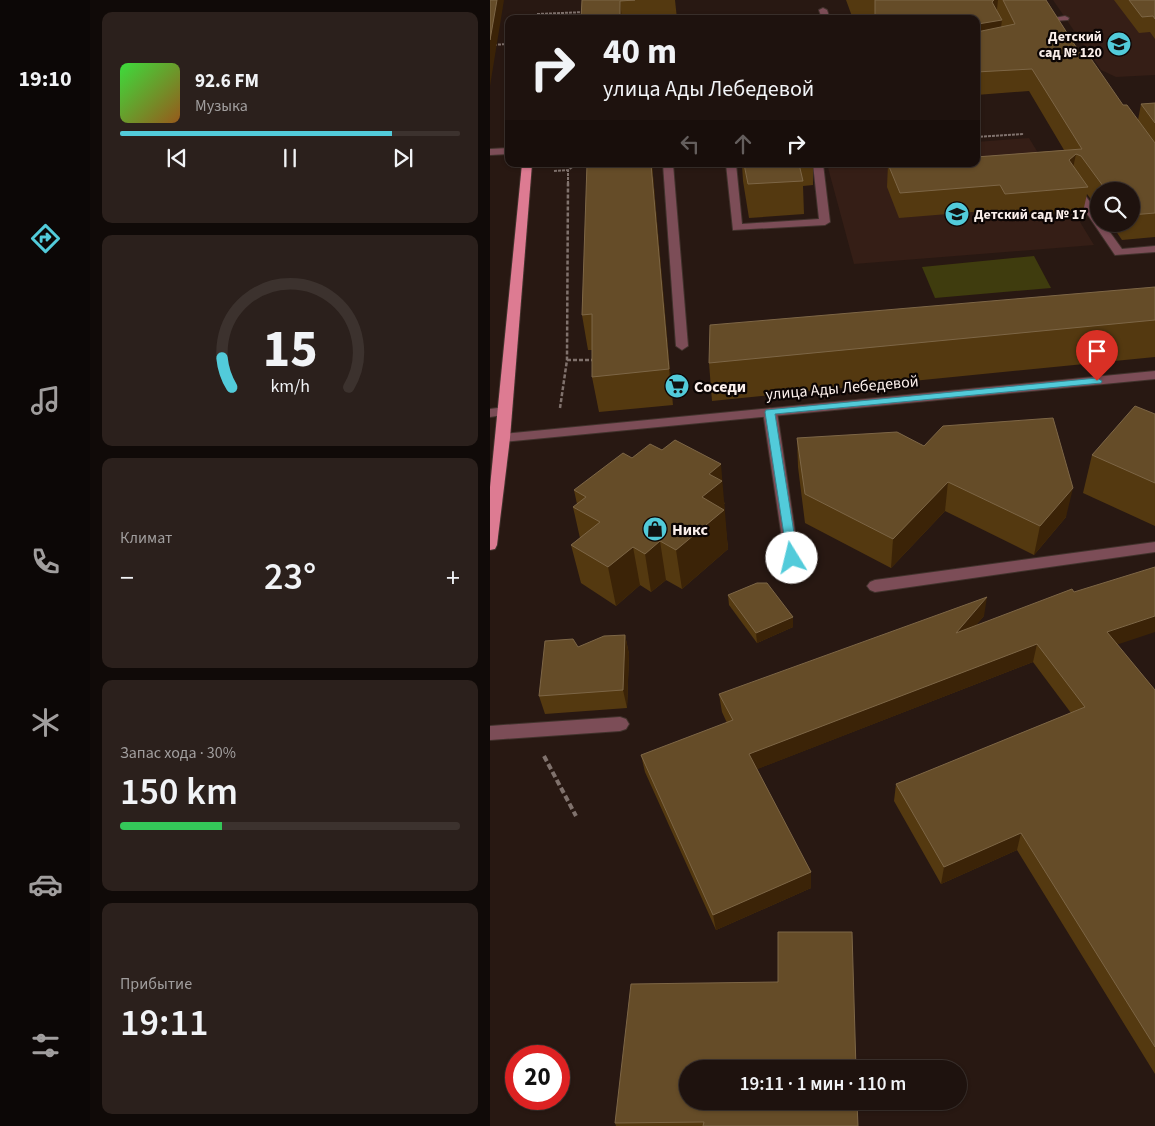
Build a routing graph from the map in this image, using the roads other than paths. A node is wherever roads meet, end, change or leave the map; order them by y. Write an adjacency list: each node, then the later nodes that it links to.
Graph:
1 (823, 10): 2 (street)
2 (825, 15)
3 (1065, 18): 4 (street)
4 (1057, 27)
5 (505, 151): 6 (street)
6 (490, 152)
7 (527, 167): 17 (main road)
8 (668, 167): 15 (street)
9 (731, 167): 10 (street)
10 (818, 167)
11 (1071, 183): 12 (street)
12 (1090, 211)
13 (1105, 232): 14 (street)
14 (1155, 249)
15 (682, 346)
16 (1155, 375): 18 (street, улица Ады Лебедевой)
17 (506, 411): 19 (street); 20 (main road)
18 (770, 412): 20 (street, улица Ады Лебедевой); 23 (street)
19 (490, 413)
20 (503, 438): 21 (main road)
21 (490, 545)
22 (1155, 547): 24 (street)
23 (792, 558)
24 (874, 586)
25 (620, 724): 26 (street)
26 (490, 733)

